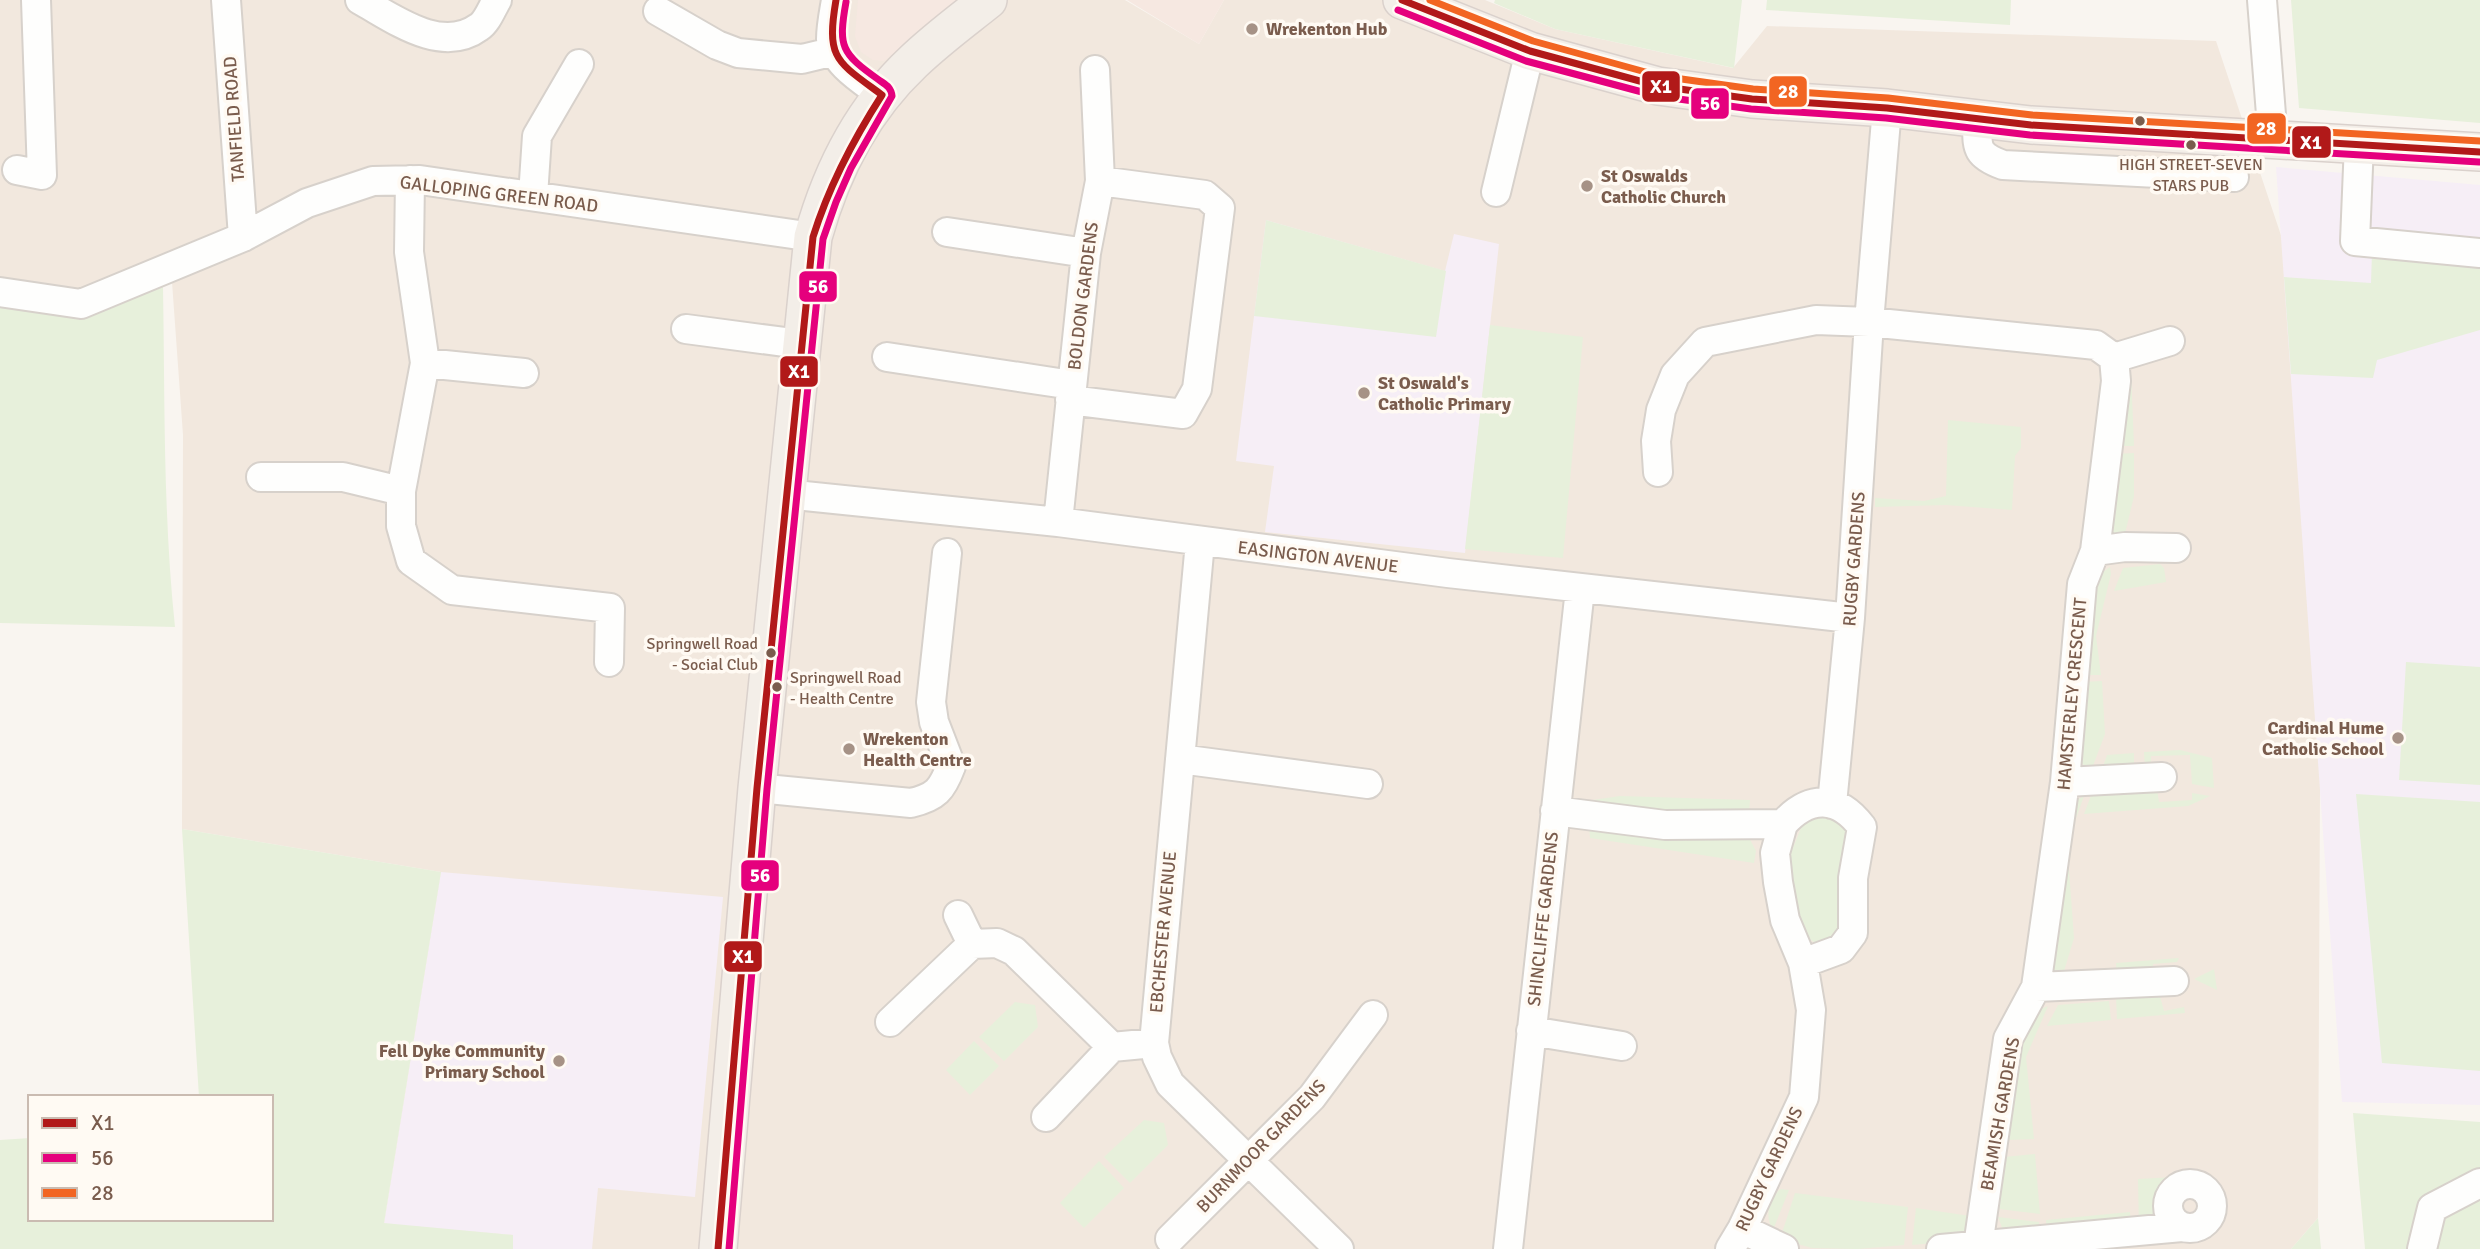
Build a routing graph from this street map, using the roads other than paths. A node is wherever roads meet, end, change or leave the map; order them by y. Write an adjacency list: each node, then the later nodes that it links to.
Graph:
1 (36, 0): 20 (street)
2 (226, 0): 27 (street, TANFIELD ROAD)
3 (359, 0): 4 (street)
4 (497, 0)
5 (835, 0): 10 (street)
6 (988, 0): 14 (main road)
7 (1402, 0): 11 (main road)
8 (2262, 0): 17 (street)
9 (658, 11): 10 (street)
10 (835, 51): 14 (street)
11 (1530, 51): 15 (main road); 24 (street)
12 (579, 64): 25 (street)
13 (1094, 70): 23 (street, BOLDON GARDENS)
14 (883, 95): 28 (main road)
15 (1887, 108): 16 (main road); 32 (street, RUGBY GARDENS)
16 (1976, 118): 17 (main road); 21 (street)
17 (2273, 140): 18 (main road)
18 (2359, 143): 19 (main road); 30 (street)
19 (2480, 152)
20 (17, 170)
21 (2234, 177)
22 (410, 180): 25 (street, GALLOPING GREEN ROAD); 27 (street, GALLOPING GREEN ROAD); 38 (street)
23 (1100, 181): 29 (street, BOLDON GARDENS); 40 (street)
24 (1496, 192)
25 (533, 196): 28 (street, GALLOPING GREEN ROAD)
26 (947, 232): 29 (street)
27 (243, 237): 31 (street, GALLOPING GREEN ROAD)
28 (813, 237): 35 (main road)
29 (1086, 253): 40 (street, BOLDON GARDENS)
30 (2480, 253)
31 (0, 292)
32 (1869, 322): 37 (street); 41 (street); 51 (street, RUGBY GARDENS)
33 (686, 329): 35 (street)
34 (2170, 341): 37 (street)
35 (800, 344): 44 (main road)
36 (887, 356): 40 (street)
37 (2114, 358): 48 (street, HAMSTERLEY CRESCENT)
38 (425, 363): 39 (street); 43 (street)
39 (524, 373)
40 (1071, 393): 45 (street, BOLDON GARDENS)
41 (1658, 472)
42 (261, 477): 43 (street)
43 (401, 491): 52 (street)
44 (785, 494): 45 (street, EASINGTON AVENUE); 57 (main road)
45 (1058, 522): 46 (street, EASINGTON AVENUE)
46 (1200, 542): 50 (street, EASINGTON AVENUE); 53 (street, EBCHESTER AVENUE)
47 (2176, 548): 48 (street)
48 (2095, 551): 55 (street, HAMSTERLEY CRESCENT)
49 (947, 553): 57 (street)
50 (1580, 589): 51 (street, EASINGTON AVENUE); 59 (street, SHINCLIFFE GARDENS)
51 (1850, 618): 58 (street, RUGBY GARDENS)
52 (609, 662)
53 (1180, 759): 56 (street); 69 (street, EBCHESTER AVENUE)
54 (2162, 777): 55 (street)
55 (2065, 782): 65 (street, HAMSTERLEY CRESCENT)
56 (1368, 784)
57 (757, 788): 79 (main road)
58 (1832, 804): 60 (street); 63 (street)
59 (1555, 811): 60 (street); 68 (street, SHINCLIFFE GARDENS)
60 (1783, 824): 63 (street, RUGBY GARDENS)
61 (958, 915): 62 (street)
62 (972, 944): 67 (street); 71 (street)
63 (1803, 963): 77 (street, RUGBY GARDENS)
64 (2174, 981): 65 (street)
65 (2036, 987): 78 (street, BEAMISH GARDENS)
66 (1373, 1015): 73 (street, BURNMOOR GARDENS)
67 (890, 1022)
68 (1531, 1031): 70 (street); 81 (street, SHINCLIFFE GARDENS)
69 (1154, 1043): 71 (street); 73 (street, EBCHESTER AVENUE)
70 (1622, 1046)
71 (1112, 1047): 72 (street)
72 (1046, 1117)
73 (1249, 1161): 76 (street, BURNMOOR GARDENS); 80 (street, EBCHESTER AVENUE)
74 (2480, 1183): 84 (street)
75 (2182, 1227): 78 (street)
76 (1170, 1239)
77 (1736, 1239): 82 (street)
78 (1978, 1246): 83 (street)
79 (718, 1249)
80 (1339, 1249)
81 (1508, 1249)
82 (1784, 1249)
83 (1941, 1249)
84 (2422, 1249)

